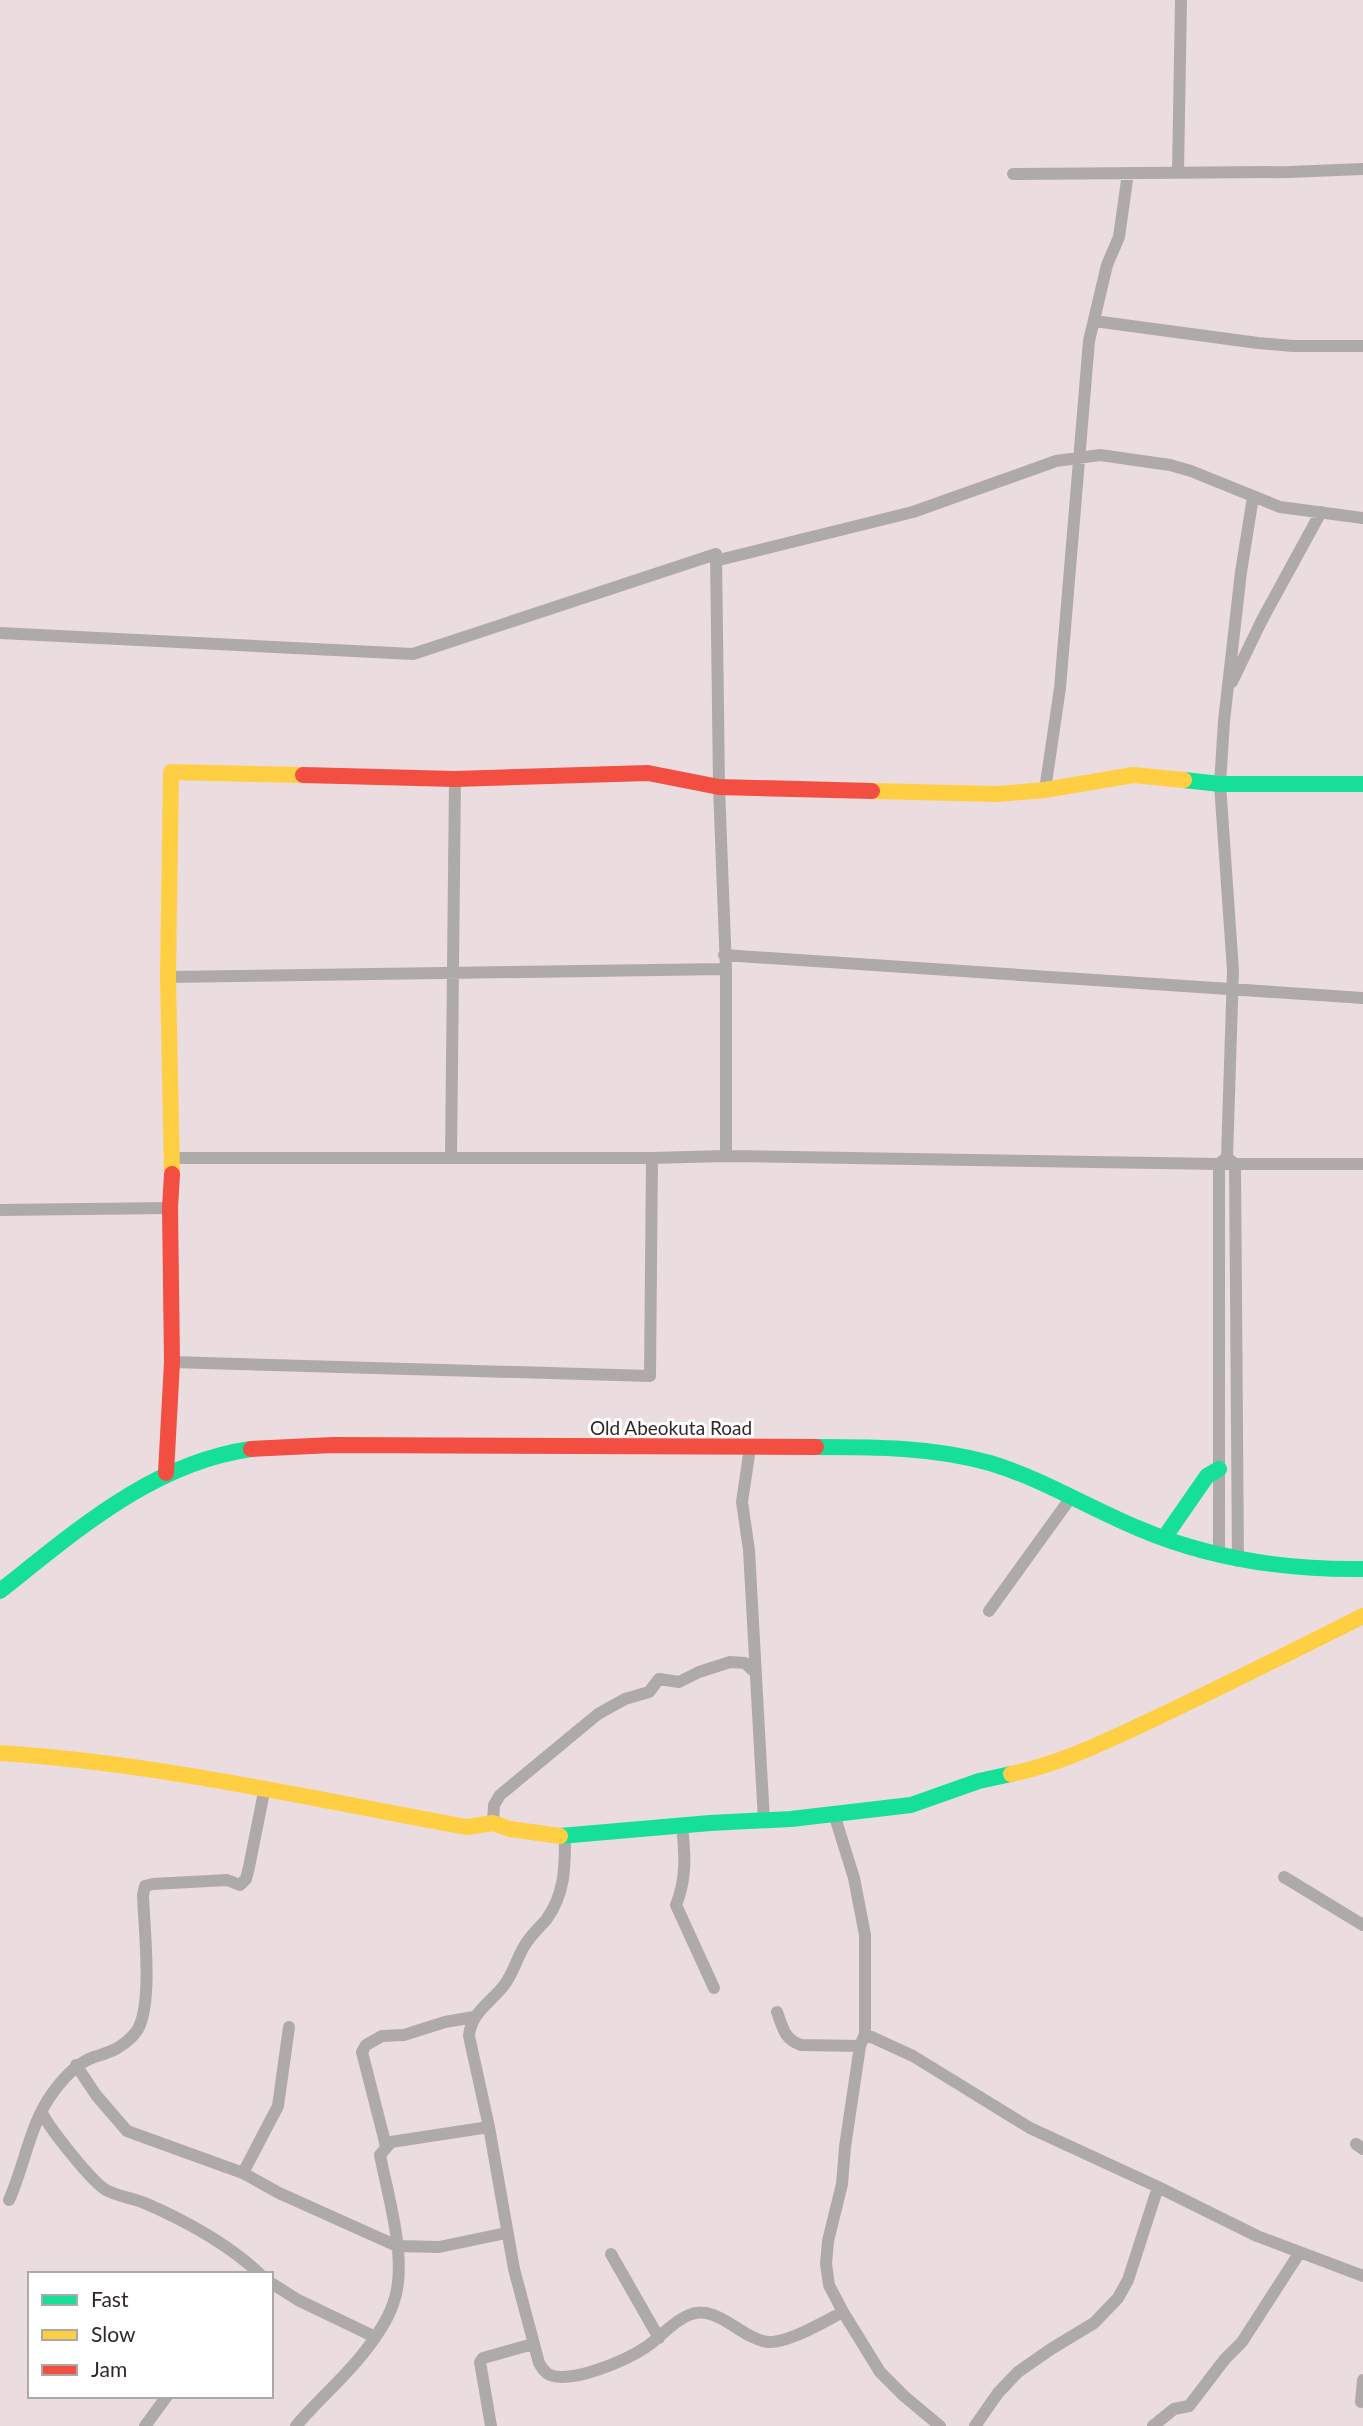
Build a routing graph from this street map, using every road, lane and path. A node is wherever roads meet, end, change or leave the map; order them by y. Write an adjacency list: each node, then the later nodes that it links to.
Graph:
1 (1181, 0): 4 (street)
2 (1363, 169): 4 (street)
3 (1128, 173): 4 (street); 5 (street); 6 (street)
4 (1178, 173)
5 (1013, 174)
6 (1094, 321): 7 (street); 8 (street)
7 (1363, 346)
8 (1078, 456): 9 (street); 12 (street); 19 (street)
9 (1253, 497): 10 (street); 14 (street)
10 (1321, 512): 11 (street); 14 (street)
11 (1363, 518)
12 (716, 554): 13 (street); 18 (street)
13 (0, 633)
14 (1227, 693): 16 (street)
15 (455, 779): 18 (main road); 22 (street); 23 (main road)
16 (1220, 784): 17 (main road); 19 (main road); 24 (street)
17 (1363, 784)
18 (719, 787): 19 (main road); 20 (street)
19 (1045, 790)
20 (724, 955): 21 (street); 24 (street)
21 (726, 969): 22 (street); 26 (street)
22 (452, 972): 23 (street); 28 (street)
23 (168, 977): 27 (main road)
24 (1233, 990): 25 (street); 30 (street)
25 (1363, 998)
26 (726, 1156): 29 (street); 30 (street)
27 (173, 1158): 28 (street); 32 (main road)
28 (451, 1158): 29 (street)
29 (652, 1158): 34 (street)
30 (1227, 1162): 31 (street); 36 (street); 37 (street)
31 (1363, 1164)
32 (170, 1208): 33 (street); 34 (main road)
33 (0, 1210)
34 (172, 1362): 38 (main road)
35 (750, 1448): 38 (main road, Old Abeokuta Road); 39 (main road, Old Abeokuta Road); 47 (street)
36 (1219, 1469): 37 (street); 40 (main road); 41 (street)
37 (1238, 1472): 42 (street)
38 (166, 1473): 44 (main road, Old Abeokuta Road)
39 (1072, 1496): 40 (main road, Old Abeokuta Road); 45 (street)
40 (1164, 1538): 41 (main road, Old Abeokuta Road)
41 (1219, 1555): 42 (main road, Old Abeokuta Road)
42 (1238, 1561): 43 (main road, Old Abeokuta Road)
43 (1363, 1569)
44 (0, 1591)
45 (989, 1611)
46 (1363, 1616): 50 (main road)
47 (756, 1673): 51 (street); 52 (street)
48 (0, 1753): 49 (main road)
49 (264, 1792): 52 (main road); 62 (street)
50 (834, 1814): 51 (main road); 61 (street)
51 (764, 1821): 53 (main road)
52 (493, 1823): 54 (main road)
53 (682, 1825): 54 (main road); 57 (street)
54 (565, 1837): 59 (street)
55 (1284, 1877): 56 (street)
56 (1363, 1925)
57 (714, 1988)
58 (778, 2012): 61 (street)
59 (474, 2017): 64 (street); 65 (street)
60 (289, 2027): 66 (street)
61 (862, 2040): 67 (street); 76 (street)
62 (76, 2065): 63 (street); 66 (street)
63 (42, 2113): 68 (street); 73 (street)
64 (489, 2127): 65 (street); 69 (street)
65 (386, 2146): 70 (street)
66 (243, 2173): 70 (street)
67 (1158, 2187): 71 (street); 87 (street)
68 (9, 2200)
69 (506, 2233): 70 (street); 79 (street)
70 (397, 2246): 77 (street)
71 (1300, 2252): 74 (street); 88 (street)
72 (611, 2253): 78 (street)
73 (258, 2272)
74 (1363, 2276)
75 (273, 2284): 77 (street)
76 (843, 2312): 78 (street); 83 (street)
77 (375, 2337): 85 (street)
78 (659, 2338): 79 (street)
79 (533, 2344): 86 (street)
80 (1363, 2380): 82 (street)
81 (166, 2398): 84 (street)
82 (1362, 2402)
83 (936, 2425)
84 (145, 2426)
85 (296, 2426)
86 (491, 2426)
87 (975, 2426)
88 (1153, 2426)

